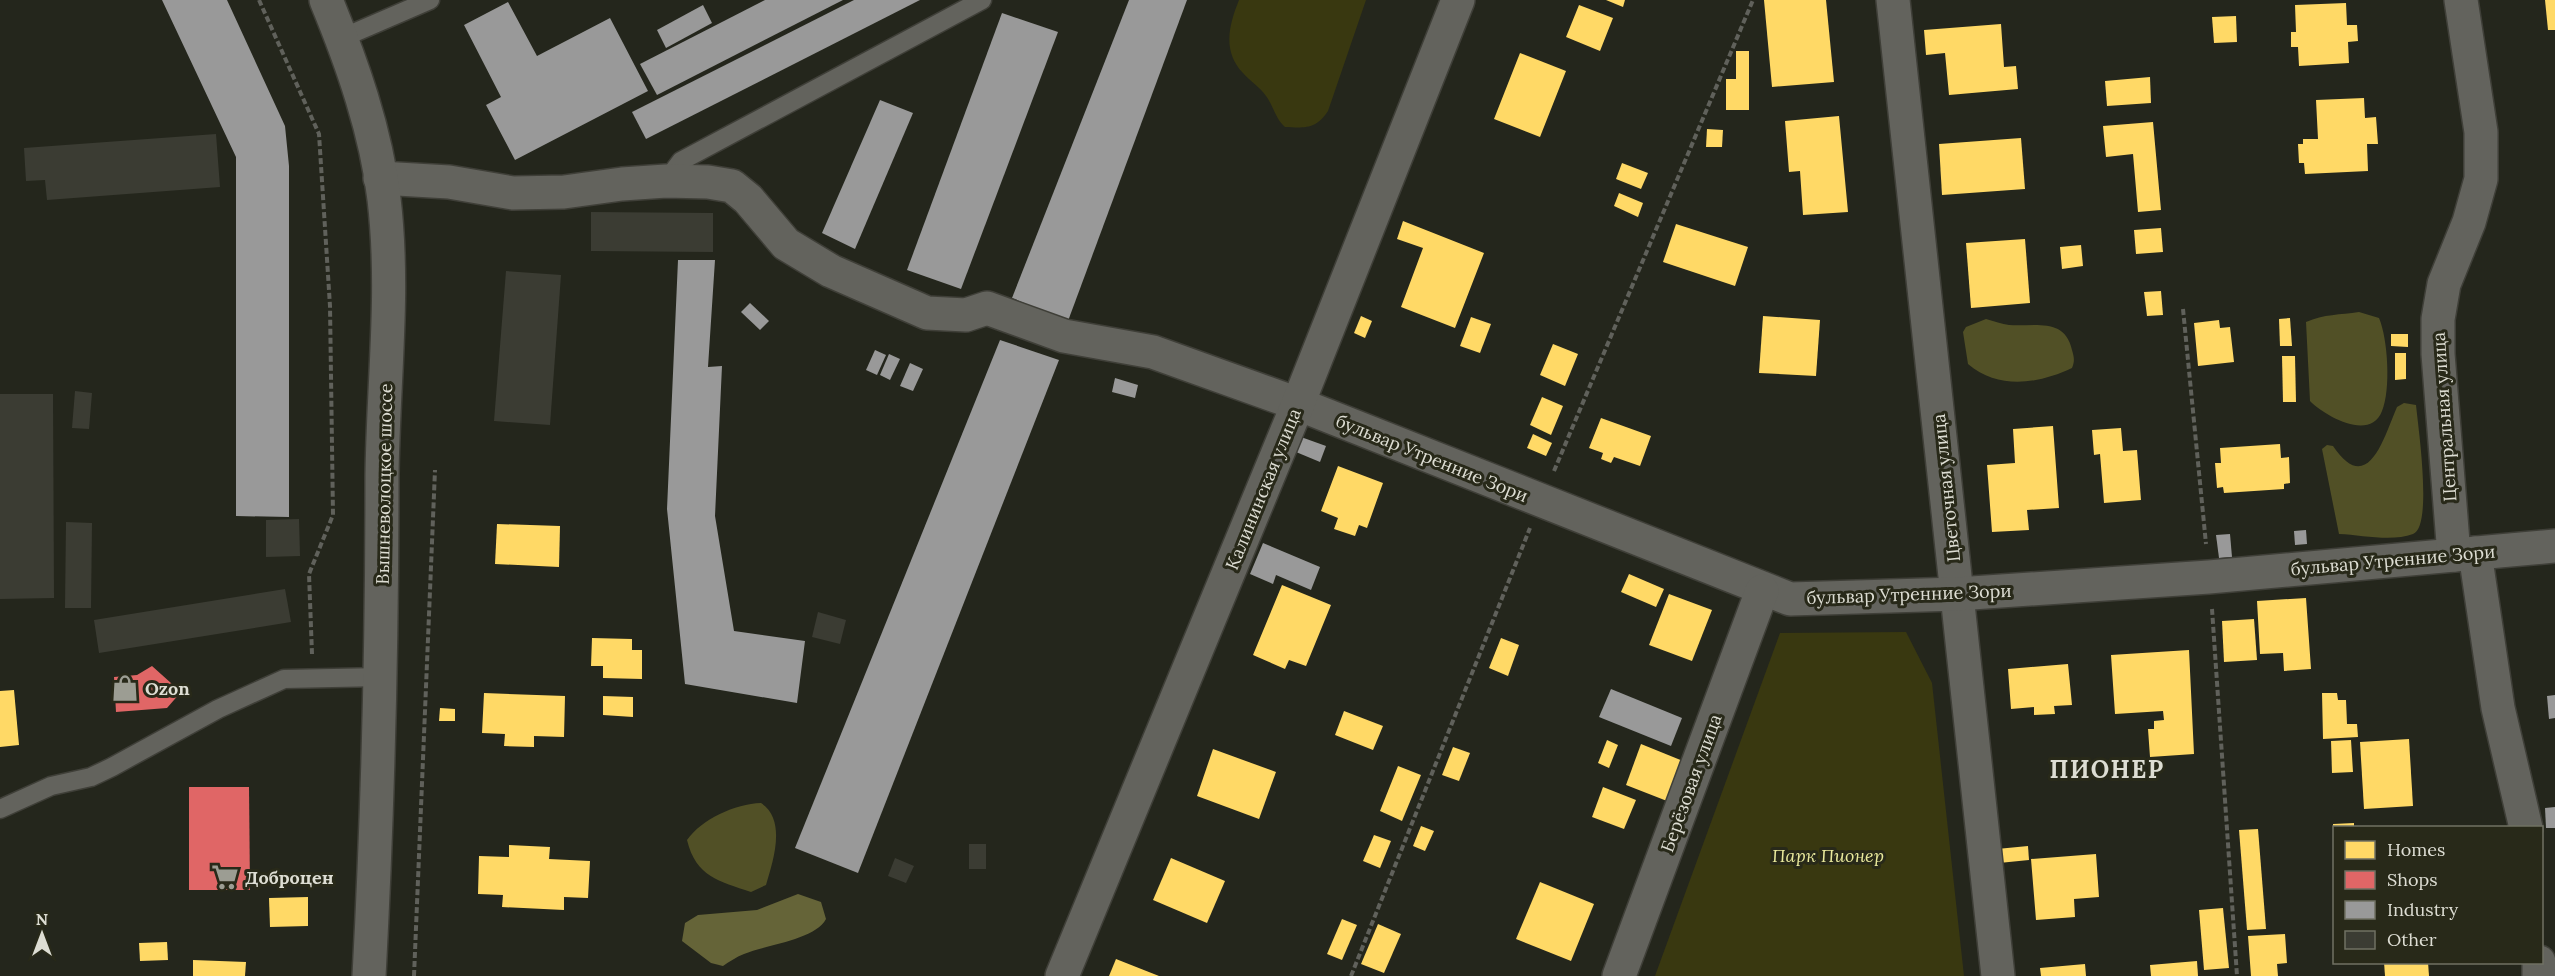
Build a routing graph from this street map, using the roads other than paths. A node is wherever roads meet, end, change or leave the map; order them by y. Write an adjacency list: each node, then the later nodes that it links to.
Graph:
1 (326, 0): 7 (street, Вышневолоцкое шоссе)
2 (430, 0): 7 (lane)
3 (982, 0): 9 (lane)
4 (1458, 0): 10 (street, Калининская улица)
5 (1893, 0): 14 (street, Цветочная улица)
6 (2461, 0): 12 (street, Центральная улица)
7 (342, 38): 8 (street, Вышневолоцкое шоссе)
8 (380, 178): 9 (street, бульвар Утренние Зори); 15 (street, Вышневолоцкое шоссе)
9 (666, 181): 10 (street, бульвар Утренние Зори)
10 (1298, 404): 13 (street, бульвар Утренние Зори); 19 (street, Калининская улица)
11 (2555, 546): 12 (street, бульвар Утренние Зори)
12 (2464, 554): 14 (street, бульвар Утренние Зори); 17 (street, Центральная улица)
13 (1762, 591): 14 (street, бульвар Утренние Зори); 20 (street, Берёзовая улица)
14 (1957, 594): 21 (street, Цветочная улица)
15 (382, 677): 16 (lane); 18 (street, Вышневолоцкое шоссе)
16 (0, 809)
17 (2526, 826)
18 (369, 976)
19 (1062, 976)
20 (1619, 976)
21 (1998, 976)

